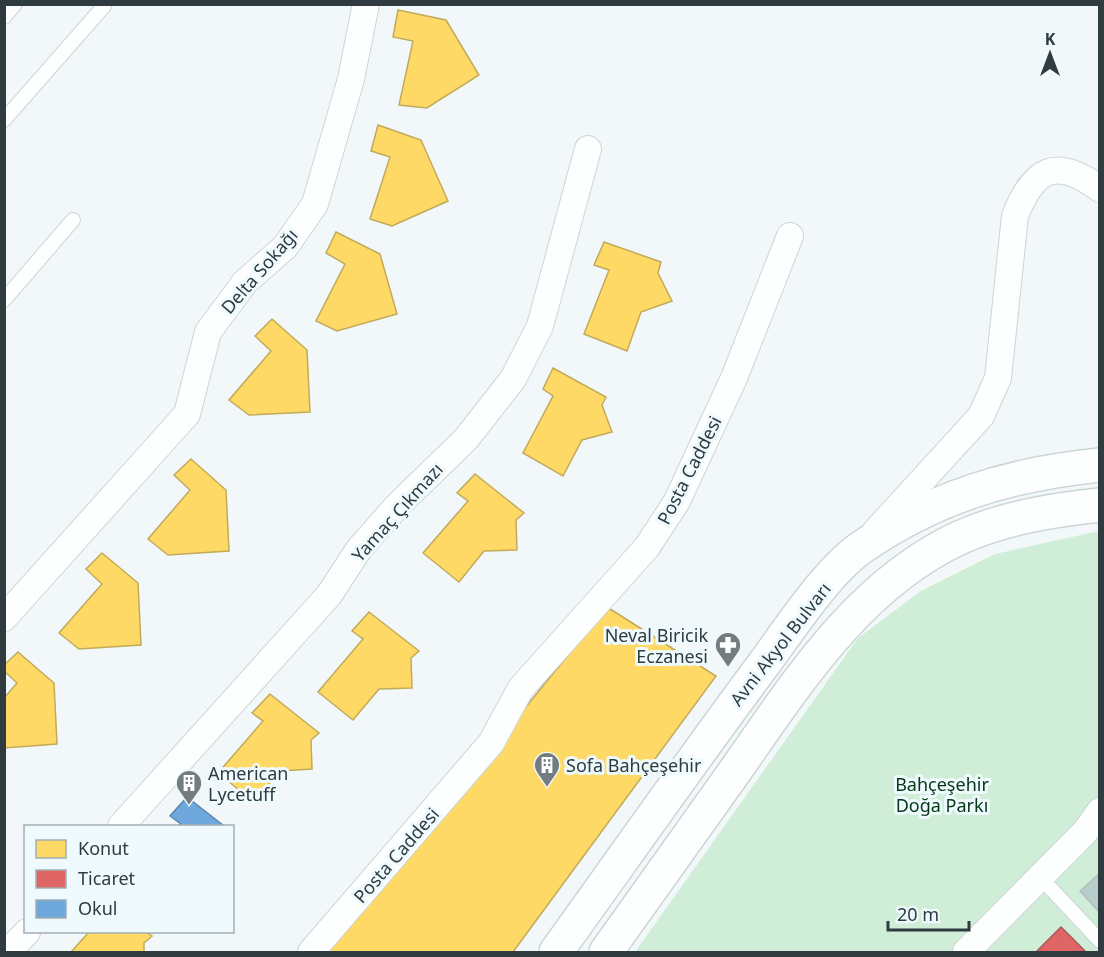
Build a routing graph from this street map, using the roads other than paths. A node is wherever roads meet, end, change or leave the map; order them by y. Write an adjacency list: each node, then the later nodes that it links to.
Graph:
1 (15, 4): 4 (lane)
2 (366, 4): 14 (street, Delta Sokağı)
3 (104, 6): 5 (lane)
4 (4, 17)
5 (4, 120)
6 (588, 149): 16 (street, Yamaç Çıkmazı)
7 (1090, 182): 13 (street)
8 (73, 220): 10 (lane)
9 (790, 236): 21 (street, Posta Caddesi)
10 (4, 300)
11 (1087, 466): 13 (main road, Avni Akyol Bulvarı)
12 (1096, 506): 23 (main road, Avni Akyol Bulvarı)
13 (861, 548): 22 (main road, Avni Akyol Bulvarı)
14 (4, 618)
15 (1100, 811): 17 (street)
16 (122, 825)
17 (1041, 878): 19 (lane); 24 (street)
18 (26, 933): 20 (street)
19 (1100, 941)
20 (8, 952)
21 (311, 952)
22 (556, 952)
23 (606, 952)
24 (966, 952)

